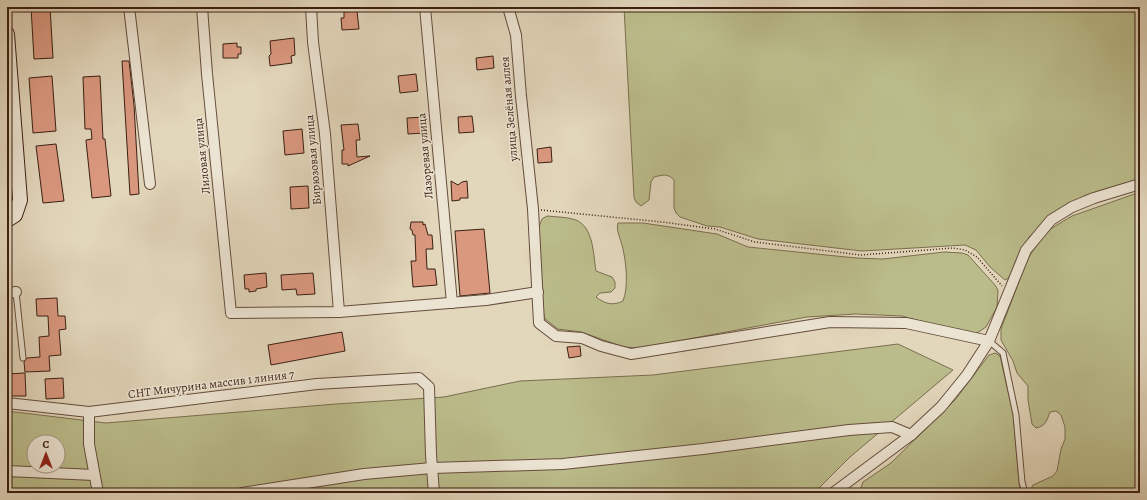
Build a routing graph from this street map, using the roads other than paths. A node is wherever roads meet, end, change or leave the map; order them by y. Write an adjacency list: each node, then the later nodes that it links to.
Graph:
1 (129, 7): 7 (street)
2 (202, 7): 13 (street, Лиловая улица)
3 (311, 7): 13 (street, Бирюзовая улица)
4 (425, 7): 12 (street, Лазоревая улица)
5 (508, 7): 10 (street, улица Зелёная аллея)
6 (7, 34): 9 (street)
7 (150, 184)
8 (1140, 184): 14 (street)
9 (11, 217)
10 (538, 292): 12 (street); 14 (street, улица Зелёная аллея)
11 (12, 293): 15 (lane)
12 (452, 303): 13 (street)
13 (339, 312)
14 (989, 341): 18 (street); 26 (lane)
15 (23, 358)
16 (7, 403): 17 (street, СНТ Мичурина массив 1 линия 7)
17 (89, 412): 19 (street, СНТ Мичурина массив 1 линия 7); 21 (street)
18 (911, 435): 19 (street); 25 (street)
19 (432, 468): 23 (street); 24 (street)
20 (7, 471): 21 (street)
21 (94, 475): 22 (street)
22 (98, 493)
23 (242, 493)
24 (434, 493)
25 (833, 493)
26 (1025, 493)

